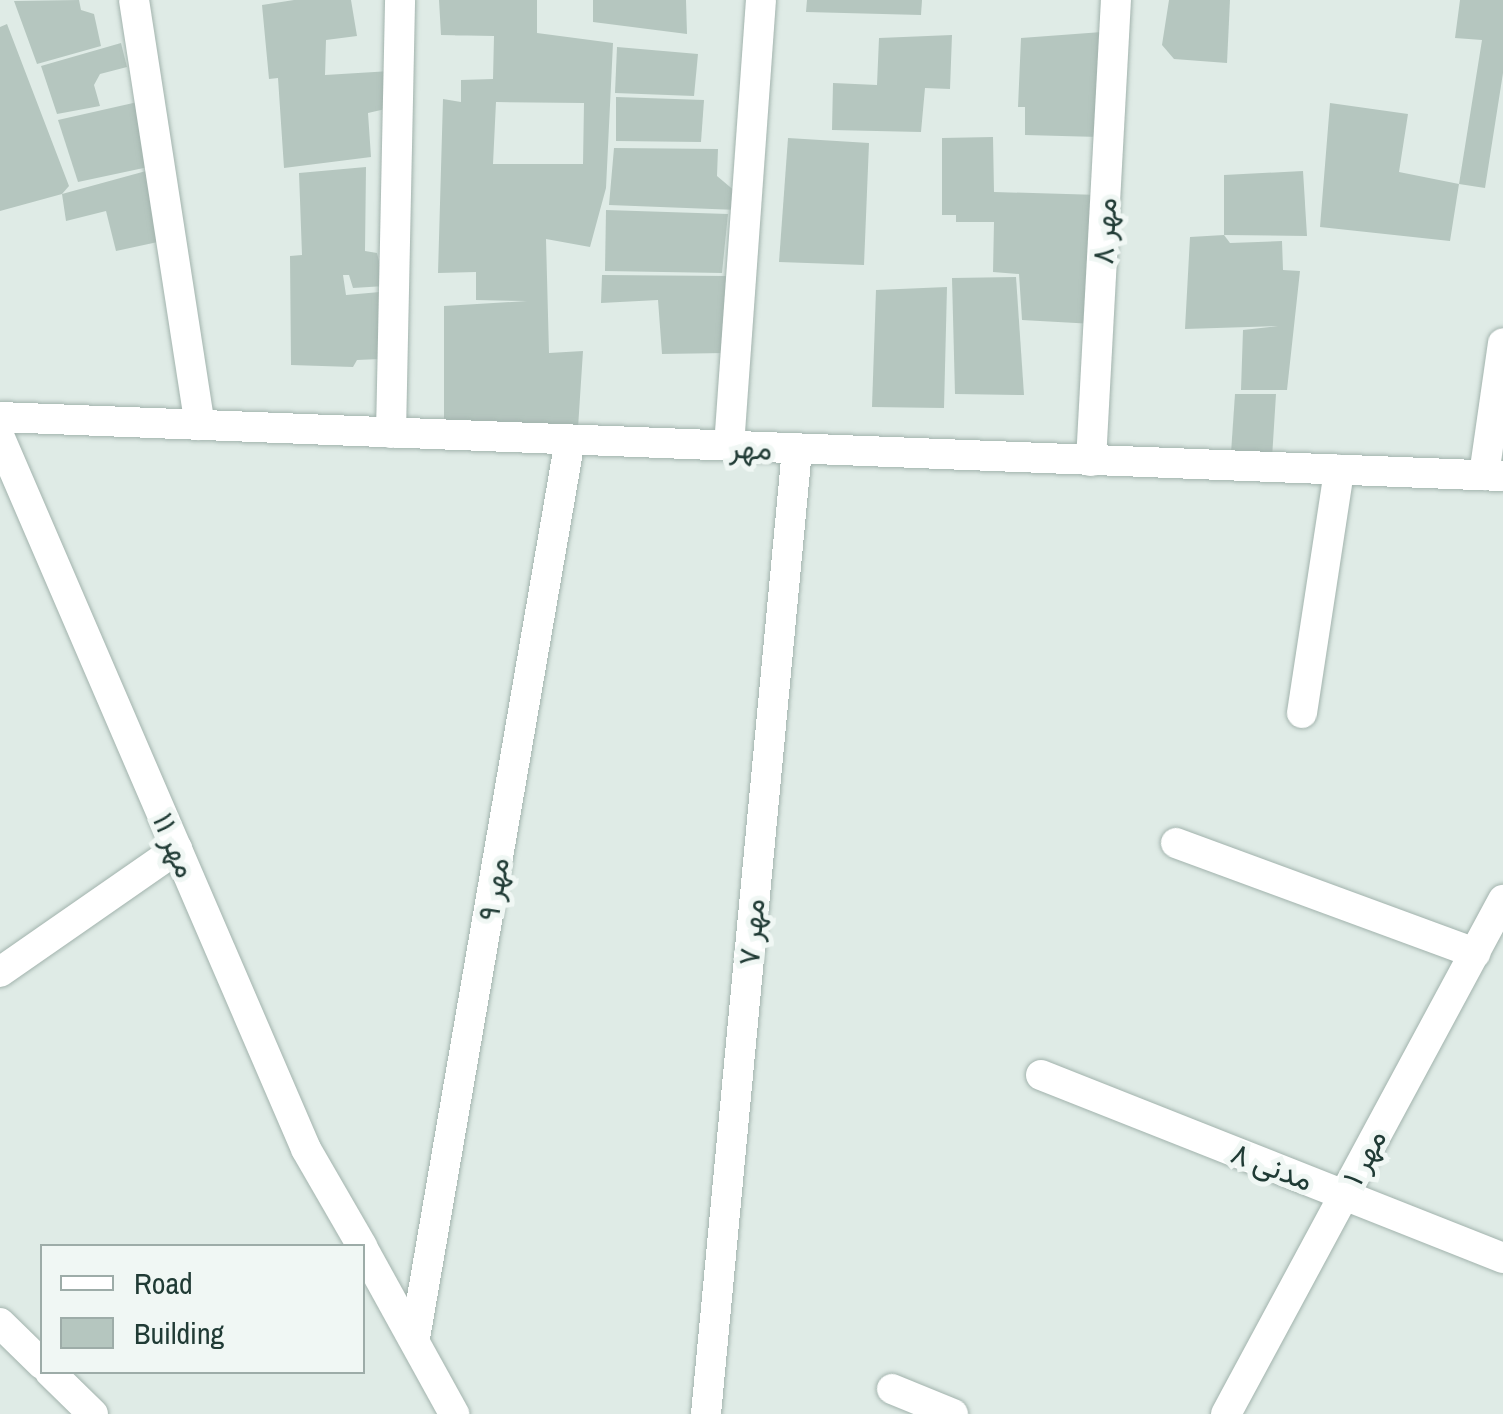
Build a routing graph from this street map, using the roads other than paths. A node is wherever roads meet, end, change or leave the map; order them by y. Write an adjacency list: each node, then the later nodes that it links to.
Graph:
1 (134, 0): 7 (street)
2 (400, 0): 8 (street)
3 (761, 0): 11 (street)
4 (1116, 0): 13 (street, مهر ۸)
5 (1503, 342): 15 (street)
6 (0, 417): 7 (street, مهر)
7 (200, 425): 8 (street, مهر)
8 (390, 433): 10 (street, مهر)
9 (0, 438): 18 (street, مهر ۱۱)
10 (570, 440): 11 (street, مهر); 28 (street, مهر ۹)
11 (729, 446): 12 (street, مهر)
12 (797, 450): 13 (street, مهر); 34 (street, مهر ۷)
13 (1091, 461): 14 (street, مهر)
14 (1339, 470): 15 (street, مهر); 16 (street)
15 (1494, 476)
16 (1302, 713)
17 (1176, 843): 20 (street)
18 (177, 849): 21 (street); 24 (street, مهر ۱۱)
19 (1503, 900): 20 (street, مهر ۱)
20 (1474, 953): 23 (street, مهر ۱)
21 (0, 972)
22 (1040, 1075): 23 (street, مدنی ۸)
23 (1344, 1194): 26 (street, مدنی ۸); 36 (street, مهر ۱)
24 (360, 1244)
25 (365, 1252): 28 (street, مهر ۱۱)
26 (1503, 1258)
27 (0, 1323): 29 (street)
28 (415, 1338): 33 (street, مهر ۱۱)
29 (40, 1362)
30 (52, 1374): 32 (street)
31 (892, 1389): 35 (street)
32 (94, 1414)
33 (454, 1414)
34 (706, 1414)
35 (952, 1414)
36 (1226, 1414)

